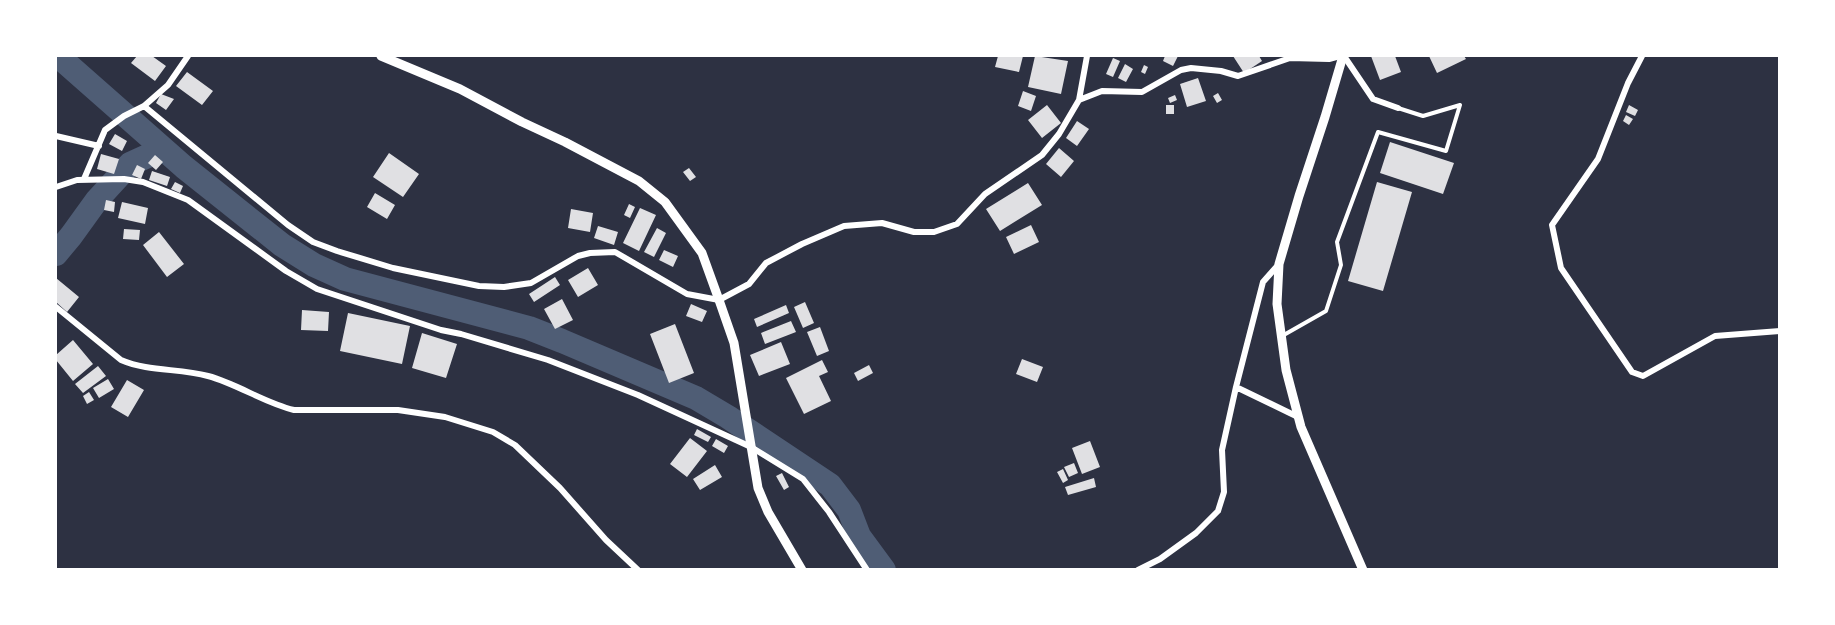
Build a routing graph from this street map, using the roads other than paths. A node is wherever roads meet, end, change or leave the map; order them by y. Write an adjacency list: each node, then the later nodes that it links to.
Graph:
1 (188, 56): 7 (street)
2 (381, 56): 14 (street)
3 (1087, 56): 6 (street)
4 (1342, 56): 6 (street); 8 (street); 13 (street)
5 (1642, 56): 16 (street)
6 (1079, 100): 14 (street)
7 (144, 106): 10 (street); 14 (street)
8 (1398, 108): 17 (lane)
9 (56, 136): 10 (street)
10 (99, 146): 11 (street)
11 (84, 179): 12 (street); 20 (street)
12 (56, 188)
13 (1279, 264): 17 (street); 18 (street)
14 (719, 300): 20 (street)
15 (56, 307): 21 (street)
16 (1779, 331)
17 (1282, 337): 19 (street)
18 (1236, 387): 19 (street); 24 (street)
19 (1298, 417): 25 (street)
20 (750, 442): 22 (street); 23 (street)
21 (638, 570)
22 (802, 570)
23 (867, 570)
24 (1138, 570)
25 (1363, 570)

